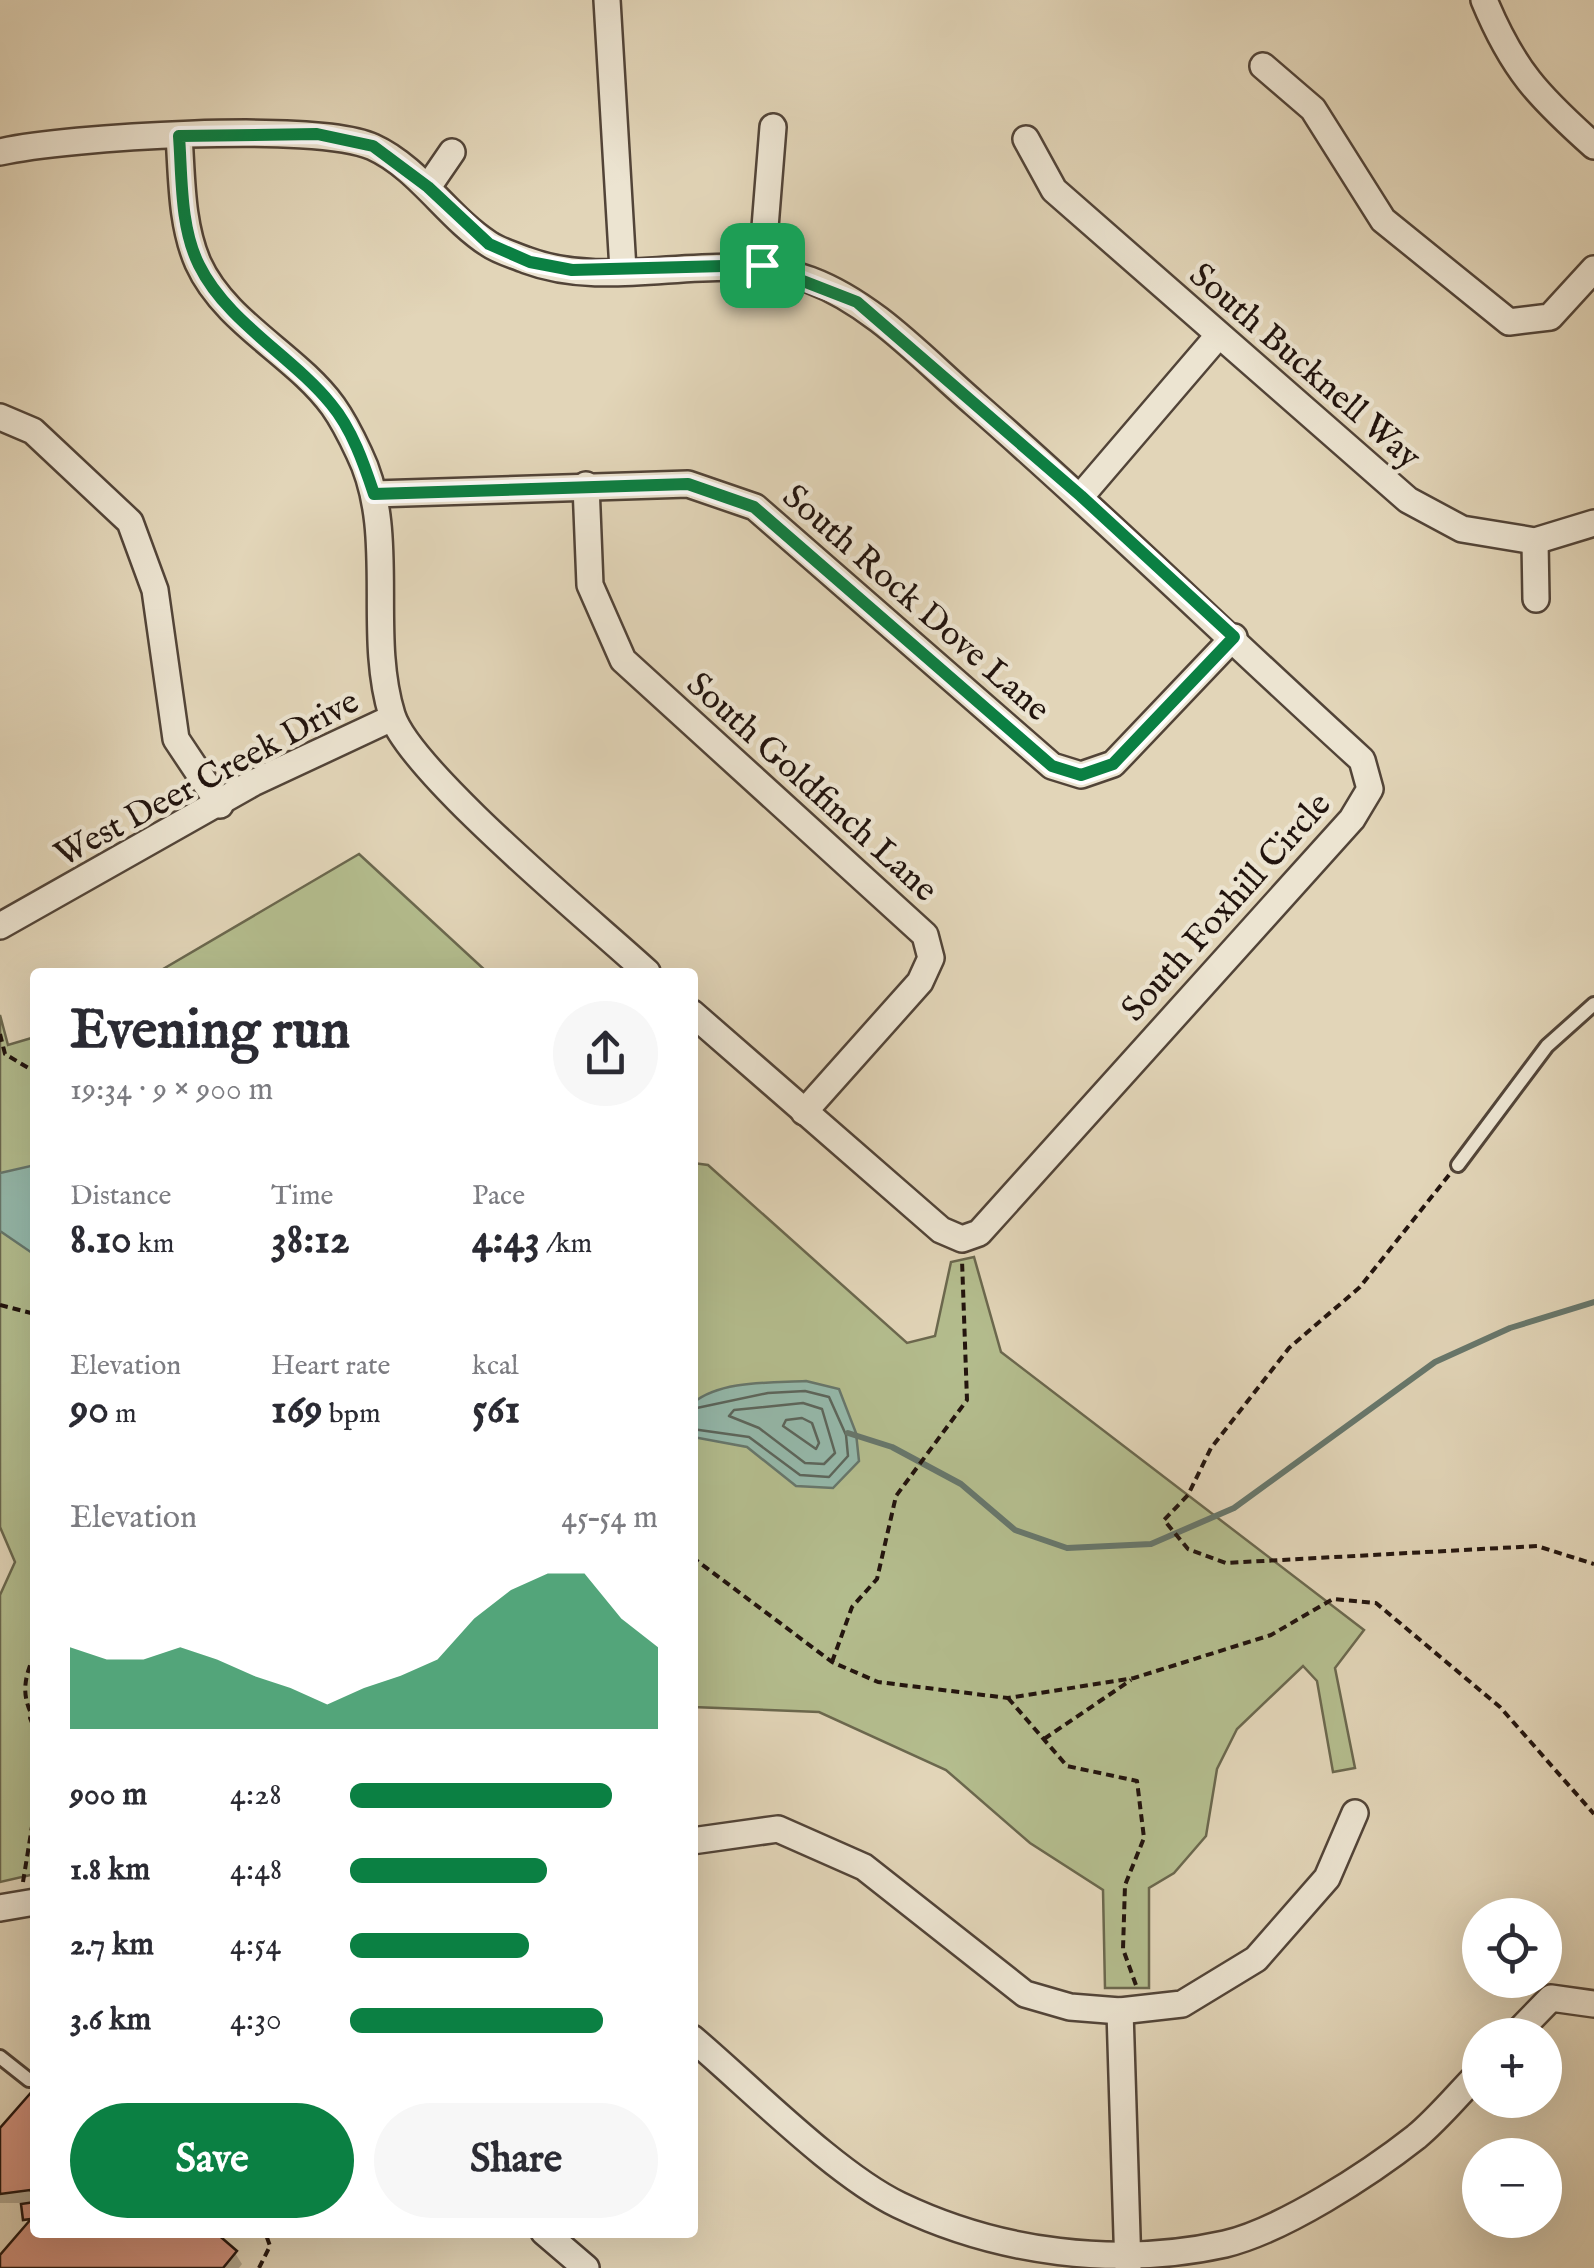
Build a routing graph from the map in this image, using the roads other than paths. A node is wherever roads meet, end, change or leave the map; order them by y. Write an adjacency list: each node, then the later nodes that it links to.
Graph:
1 (607, 0): 13 (street)
2 (1484, 0): 7 (street)
3 (1263, 66): 12 (street)
4 (773, 127): 11 (street)
5 (179, 136): 8 (street, South Foxhill Circle); 10 (street, South Foxhill Circle); 17 (street)
6 (1026, 139): 14 (street, South Bucknell Way)
7 (1594, 146)
8 (0, 152)
9 (452, 152): 10 (street)
10 (428, 187): 13 (street, South Foxhill Circle)
11 (762, 265): 13 (street, South Foxhill Circle); 18 (street, South Foxhill Circle)
12 (1594, 269)
13 (623, 270)
14 (1218, 336): 18 (street); 20 (street, South Bucknell Way)
15 (0, 417): 24 (street)
16 (586, 485): 17 (street, South Rock Dove Lane); 22 (street, South Rock Dove Lane); 29 (street, South Goldfinch Lane)
17 (374, 494): 23 (street)
18 (1081, 496): 22 (street, South Foxhill Circle)
19 (1594, 523): 20 (street, South Bucknell Way)
20 (1535, 541): 21 (street)
21 (1536, 598)
22 (1234, 637): 29 (street, South Foxhill Circle)
23 (392, 718): 24 (street, West Deer Creek Drive); 26 (street)
24 (220, 805): 25 (street, West Deer Creek Drive)
25 (0, 926)
26 (643, 968)
27 (1594, 1004): 30 (lane)
28 (698, 1018): 29 (street)
29 (804, 1112)
30 (1458, 1165)
31 (1355, 1813): 34 (street)
32 (698, 1840): 34 (street)
33 (1594, 2004): 35 (street)
34 (1132, 2009): 41 (street)
35 (1532, 2018)
36 (698, 2043): 41 (street)
37 (0, 2057): 38 (lane)
38 (29, 2080)
39 (1462, 2091): 41 (street)
40 (551, 2238): 42 (street)
41 (1128, 2264)
42 (586, 2268)

